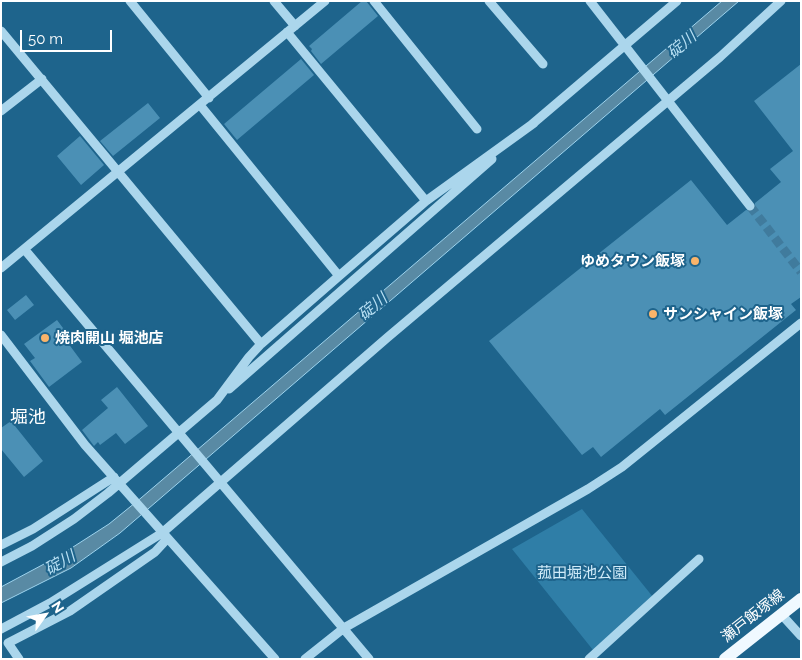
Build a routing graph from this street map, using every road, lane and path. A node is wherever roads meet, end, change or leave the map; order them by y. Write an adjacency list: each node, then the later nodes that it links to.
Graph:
1 (130, 1): 15 (street)
2 (274, 1): 9 (street)
3 (325, 1): 9 (street)
4 (374, 1): 19 (street)
5 (489, 1): 12 (street)
6 (590, 1): 11 (street)
7 (676, 1): 11 (street)
8 (781, 1): 14 (street)
9 (291, 29): 15 (street); 21 (street)
10 (1, 31): 13 (street)
11 (626, 45): 14 (street); 18 (street)
12 (543, 64)
13 (42, 79): 17 (street); 20 (street)
14 (666, 97): 22 (street); 31 (street)
15 (209, 98): 16 (street)
16 (200, 105): 20 (street); 25 (street)
17 (1, 111)
18 (534, 122): 21 (street); 29 (street)
19 (477, 129)
20 (119, 172): 23 (street); 28 (street)
21 (426, 201): 25 (street)
22 (750, 206)
23 (24, 250): 24 (street); 30 (street)
24 (1, 268)
25 (339, 276): 28 (street)
26 (801, 323): 39 (street)
27 (2, 337): 32 (street)
28 (261, 344): 29 (street)
29 (217, 400): 30 (street)
30 (179, 433): 31 (street); 32 (street)
31 (219, 480): 33 (street); 39 (street)
32 (118, 482): 33 (street); 34 (street); 36 (street)
33 (162, 534): 40 (street); 42 (street); 44 (street)
34 (1, 545)
35 (699, 559): 47 (street)
36 (1, 562)
37 (801, 599): 38 (main road, 瀬戸飯塚線)
38 (781, 614): 41 (street); 48 (main road, 瀬戸飯塚線)
39 (344, 628): 45 (street); 46 (street)
40 (1, 629)
41 (801, 636)
42 (5, 644): 43 (street)
43 (18, 659)
44 (275, 659)
45 (305, 659)
46 (369, 659)
47 (589, 659)
48 (725, 659)

